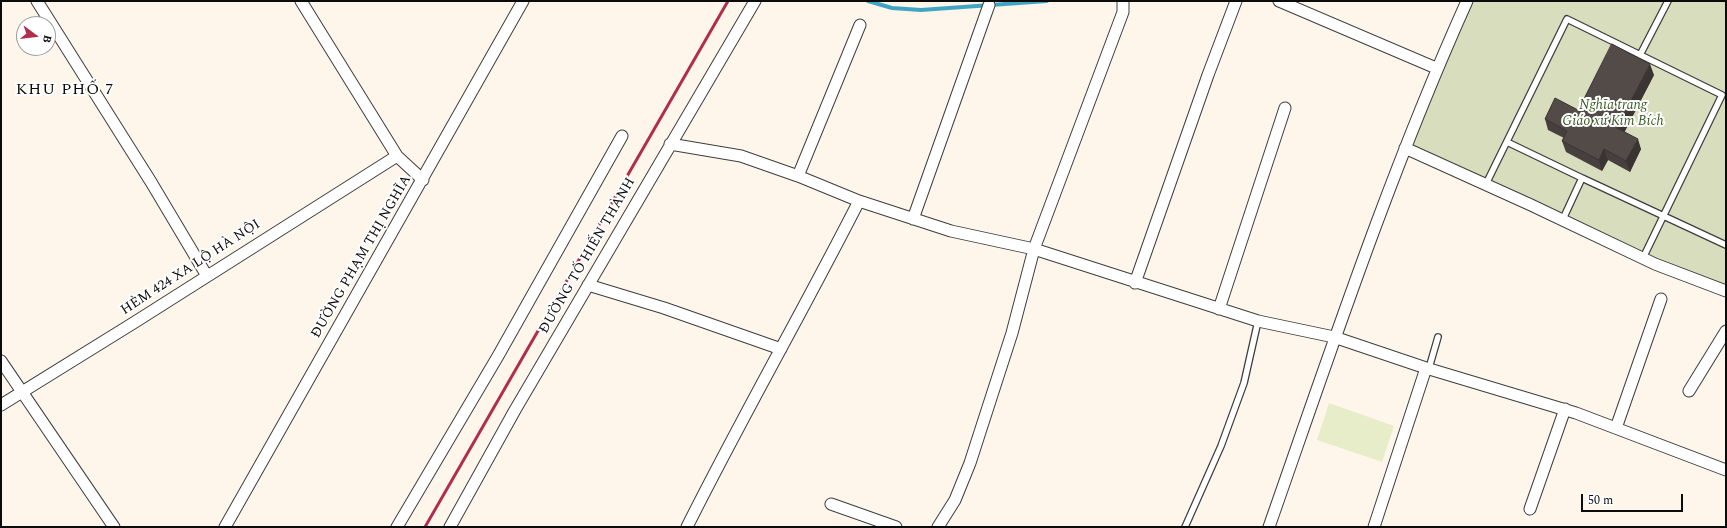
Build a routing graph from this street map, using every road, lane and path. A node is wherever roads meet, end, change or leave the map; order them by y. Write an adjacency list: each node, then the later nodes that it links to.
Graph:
1 (37, 1): 31 (street)
2 (301, 1): 19 (street)
3 (523, 1): 22 (street, ĐƯỜNG PHẠM THỊ NGHĨA)
4 (754, 1): 17 (street, ĐƯỜNG TỐ HIẾN THÀNH)
5 (1123, 1): 29 (street)
6 (1236, 1): 32 (street)
7 (1279, 1): 13 (street)
8 (1466, 1): 13 (street)
9 (1668, 1): 12 (lane)
10 (989, 5): 26 (street)
11 (860, 25): 20 (street)
12 (1640, 54): 16 (lane); 25 (lane)
13 (1436, 68): 18 (street)
14 (1286, 108): 36 (street)
15 (622, 136): 54 (street)
16 (1507, 142): 21 (lane); 23 (lane)
17 (670, 144): 20 (street); 33 (street, ĐƯỜNG TỐ HIẾN THÀNH)
18 (1405, 148): 23 (street); 39 (street)
19 (397, 156): 22 (street); 31 (street, HẺM 424 XA LỘ HÀ NỘI)
20 (798, 176): 24 (street)
21 (1582, 178): 25 (lane); 27 (lane)
22 (423, 180): 53 (street, ĐƯỜNG PHẠM THỊ NGHĨA)
23 (1486, 184): 27 (street)
24 (859, 201): 26 (street); 41 (street)
25 (1663, 215): 28 (lane); 30 (lane)
26 (913, 219): 29 (street)
27 (1563, 219): 30 (street)
28 (1726, 244)
29 (1034, 249): 32 (street); 58 (street)
30 (1643, 258): 34 (street)
31 (207, 276): 45 (street, HẺM 424 XA LỘ HÀ NỘI)
32 (1135, 283): 36 (street)
33 (588, 285): 41 (street); 55 (street, ĐƯỜNG TỐ HIẾN THÀNH)
34 (1726, 291)
35 (1661, 299): 48 (street)
36 (1219, 309): 37 (street)
37 (1258, 321): 39 (street); 59 (lane)
38 (1726, 331): 44 (street)
39 (1334, 337): 43 (street); 60 (street)
40 (1438, 337): 43 (lane)
41 (781, 349): 56 (street)
42 (1, 361): 45 (street)
43 (1427, 368): 47 (street); 61 (street)
44 (1689, 391)
45 (22, 392): 46 (street, HẺM 424 XA LỘ HÀ NỘI); 52 (street)
46 (1, 405)
47 (1565, 409): 48 (street); 51 (street)
48 (1616, 428): 49 (street)
49 (1726, 470)
50 (831, 504): 57 (street)
51 (1530, 509)
52 (114, 527)
53 (225, 527)
54 (396, 527)
55 (450, 527)
56 (687, 527)
57 (896, 527)
58 (938, 527)
59 (1185, 527)
60 (1271, 527)
61 (1374, 527)

